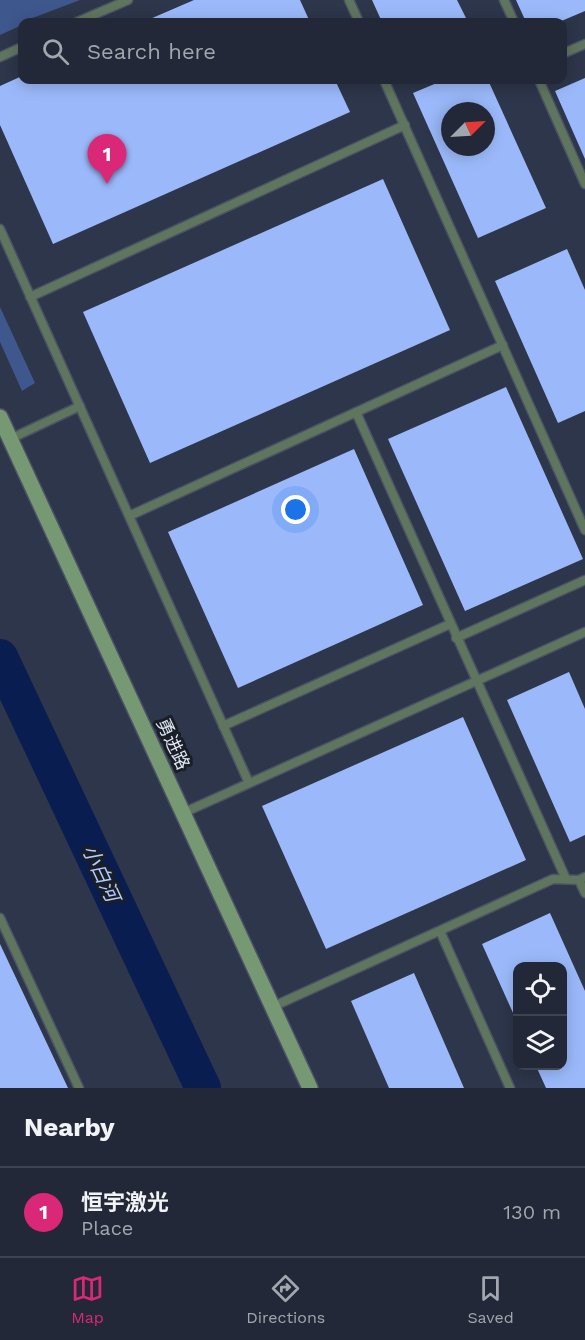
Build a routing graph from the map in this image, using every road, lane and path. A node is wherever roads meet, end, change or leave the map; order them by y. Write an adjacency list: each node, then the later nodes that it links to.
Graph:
1 (128, 0): 4 (lane)
2 (349, 0): 5 (lane)
3 (504, 0): 6 (lane)
4 (86, 18)
5 (357, 18)
6 (512, 18)
7 (585, 44): 9 (lane)
8 (18, 49): 10 (lane)
9 (567, 52)
10 (0, 57)
11 (386, 84): 13 (lane)
12 (541, 84): 14 (lane)
13 (405, 125): 16 (lane); 17 (lane)
14 (585, 184)
15 (0, 229): 16 (lane)
16 (30, 297): 18 (lane)
17 (503, 345): 19 (lane); 23 (lane)
18 (80, 406): 21 (lane); 22 (lane)
19 (356, 412): 22 (lane); 25 (lane)
20 (0, 417): 21 (street, 勇进路)
21 (10, 439): 31 (street, 勇进路)
22 (129, 516): 29 (lane)
23 (585, 530)
24 (585, 580): 27 (lane)
25 (450, 624): 27 (lane); 29 (lane)
26 (585, 632): 28 (lane)
27 (456, 638): 28 (lane)
28 (476, 681): 30 (lane); 32 (lane)
29 (223, 726): 30 (lane)
30 (249, 783): 31 (lane)
31 (183, 813): 37 (street, 勇进路)
32 (566, 879): 33 (lane); 36 (lane)
33 (582, 879): 34 (lane)
34 (585, 893)
35 (0, 918): 38 (lane)
36 (440, 931): 37 (lane); 40 (lane)
37 (272, 1007): 39 (street, 勇进路)
38 (79, 1088)
39 (310, 1088)
40 (510, 1088)

